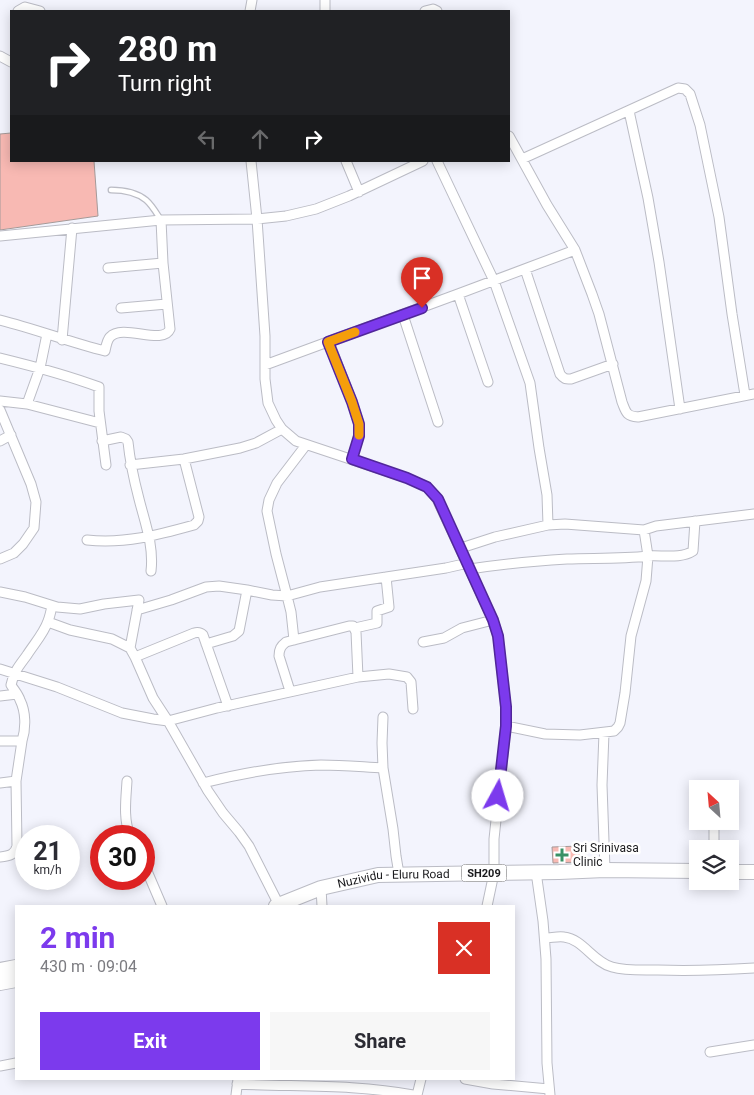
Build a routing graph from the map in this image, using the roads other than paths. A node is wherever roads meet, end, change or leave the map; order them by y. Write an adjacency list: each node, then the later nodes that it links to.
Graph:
1 (20, 10): 2 (street)
2 (36, 10)
3 (629, 111): 5 (street); 34 (street); 37 (street)
4 (510, 138): 5 (street)
5 (522, 159): 16 (street)
6 (251, 162): 12 (street)
7 (346, 162): 11 (street)
8 (421, 162): 11 (street)
9 (438, 162): 20 (street)
10 (111, 190): 13 (lane)
11 (359, 192): 12 (street)
12 (258, 219): 13 (street); 31 (street)
13 (162, 220): 14 (street); 17 (street)
14 (72, 228): 15 (street); 27 (street)
15 (0, 236)
16 (575, 250): 19 (street); 30 (street)
17 (163, 263): 18 (street); 22 (street)
18 (108, 268)
19 (525, 269): 20 (street); 30 (street)
20 (494, 281): 21 (street); 52 (street)
21 (458, 294): 24 (street); 33 (street)
22 (167, 304): 23 (street); 27 (street)
23 (121, 308)
24 (403, 315): 28 (street); 39 (street)
25 (0, 320): 26 (street)
26 (48, 334): 27 (street); 32 (street)
27 (62, 340)
28 (328, 342): 31 (street); 47 (street)
29 (0, 358): 32 (street)
30 (612, 364): 37 (street)
31 (265, 365): 41 (street)
32 (40, 368): 36 (street); 40 (street)
33 (488, 382)
34 (750, 394): 37 (street)
35 (0, 401): 36 (street)
36 (27, 404): 40 (street)
37 (680, 409)
38 (0, 410): 42 (street)
39 (438, 422)
40 (100, 423): 43 (street)
41 (282, 429): 45 (street); 46 (street)
42 (11, 435): 44 (street); 58 (street)
43 (102, 440): 48 (street); 49 (street)
44 (0, 441)
45 (306, 445): 47 (street); 64 (street)
46 (184, 459): 49 (street); 54 (street)
47 (352, 459): 56 (street)
48 (106, 465)
49 (130, 465): 54 (street)
50 (754, 514): 51 (street)
51 (695, 521): 53 (street); 57 (street)
52 (548, 525): 53 (street); 56 (street)
53 (644, 530): 57 (street)
54 (149, 537): 55 (street); 60 (street)
55 (87, 540)
56 (461, 548): 59 (street)
57 (648, 556): 59 (street); 86 (street)
58 (0, 561)
59 (469, 566): 61 (street); 67 (street)
60 (151, 571)
61 (386, 577): 64 (street); 69 (street)
62 (247, 590): 64 (street); 66 (street); 72 (street)
63 (0, 592): 65 (street)
64 (287, 596): 70 (street)
65 (52, 606): 66 (street); 68 (street)
66 (136, 610): 73 (street)
67 (493, 620): 71 (street); 85 (street)
68 (48, 622): 73 (street); 77 (street)
69 (355, 628): 70 (street); 76 (street)
70 (294, 640): 78 (street)
71 (423, 642)
72 (206, 644): 74 (street); 81 (street)
73 (130, 648): 74 (street)
74 (135, 657): 84 (street)
75 (0, 669): 77 (street)
76 (358, 677): 78 (street); 82 (street)
77 (13, 679): 79 (street); 84 (street)
78 (290, 692): 81 (street)
79 (17, 694): 80 (street); 88 (street)
80 (0, 696)
81 (228, 706): 84 (street)
82 (413, 709)
83 (383, 717): 89 (street)
84 (168, 721): 93 (street)
85 (506, 726): 86 (street); 101 (street)
86 (604, 732): 96 (street)
87 (0, 741): 88 (street)
88 (22, 741): 90 (street)
89 (383, 768): 93 (street); 102 (street)
90 (16, 781): 92 (street); 95 (street)
91 (127, 781): 94 (street)
92 (0, 783)
93 (203, 783): 106 (street)
94 (126, 825)
95 (0, 858)
96 (605, 870): 97 (main road, Nuzividu - Eluru Road / SH209); 98 (main road, Nuzividu - Eluru Road / SH209)
97 (689, 871)
98 (536, 872): 101 (main road, Nuzividu - Eluru Road / SH209); 110 (street)
99 (739, 872): 100 (main road)
100 (754, 872)
101 (494, 873): 102 (main road, Nuzividu - Eluru Road / SH209); 109 (street)
102 (399, 874): 103 (main road, Nuzividu - Eluru Road / SH209)
103 (321, 888): 107 (main road, Nuzividu - Eluru Road / SH209); 108 (street)
104 (155, 890): 105 (street)
105 (162, 905)
106 (277, 905)
107 (279, 905)
108 (322, 905)
109 (487, 905)
110 (545, 938): 112 (street); 124 (street)
111 (15, 967): 113 (main road)
112 (754, 968)
113 (0, 970)
114 (15, 980): 115 (main road)
115 (0, 983)
116 (754, 1045): 117 (street)
117 (710, 1052)
118 (15, 1063): 119 (street)
119 (0, 1066)
120 (471, 1080): 124 (street)
121 (238, 1081): 123 (street); 125 (street)
122 (418, 1089): 123 (street)
123 (294, 1090)
124 (550, 1092)
125 (236, 1095)

